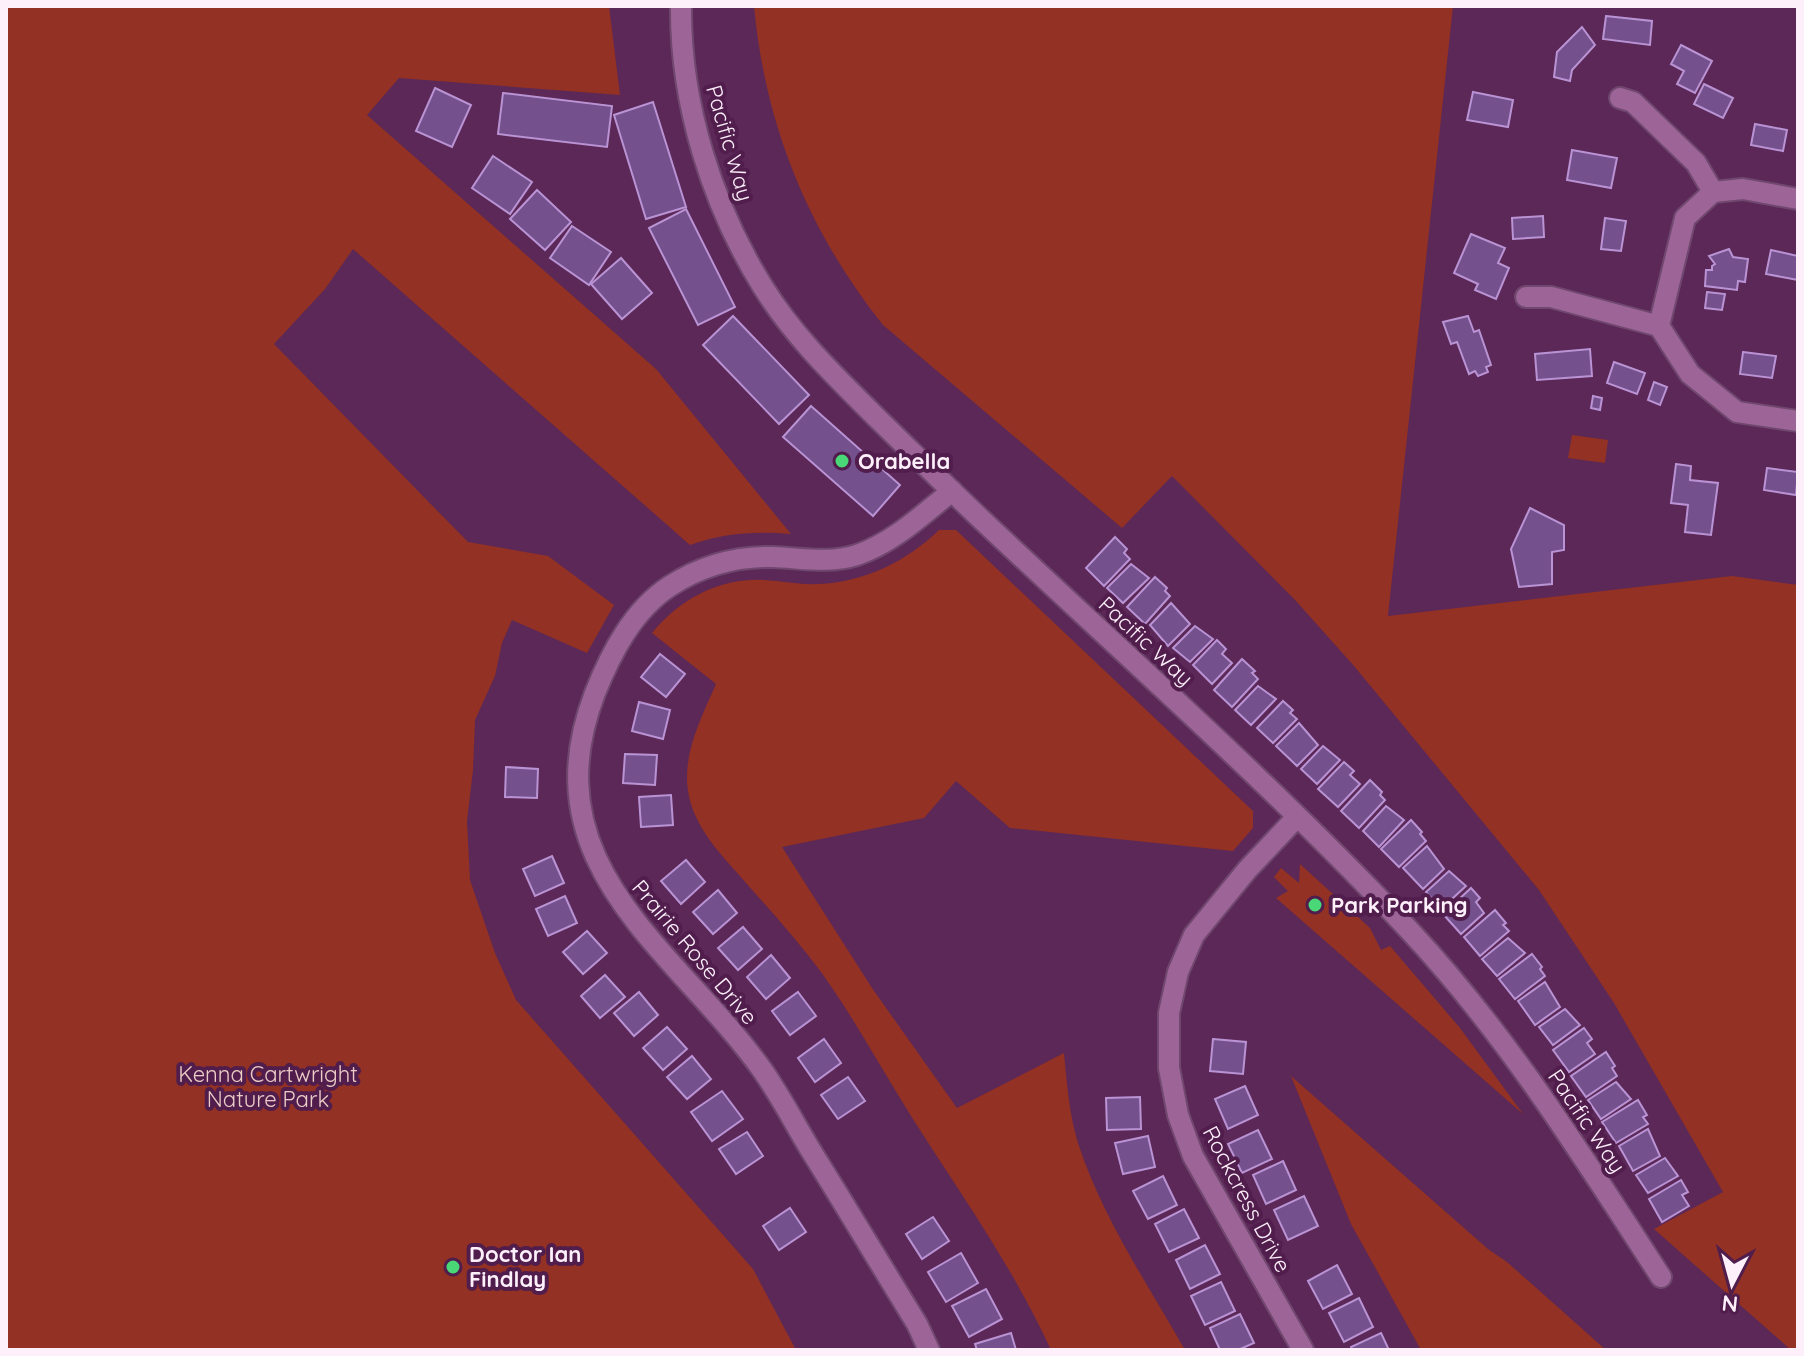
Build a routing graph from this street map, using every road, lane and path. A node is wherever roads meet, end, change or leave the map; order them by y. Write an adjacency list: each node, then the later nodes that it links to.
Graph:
1 (681, 6): 8 (street, Pacific Way)
2 (1620, 98): 3 (street)
3 (1713, 192): 4 (street); 6 (street)
4 (1798, 199)
5 (1526, 297): 6 (street)
6 (1659, 326): 7 (street)
7 (1798, 421)
8 (952, 491): 9 (street, Pacific Way); 11 (street, Prairie Rose Drive)
9 (1297, 817): 10 (street, Pacific Way); 12 (street, Rockcress Drive)
10 (1661, 1277)
11 (929, 1350)
12 (1303, 1350)

